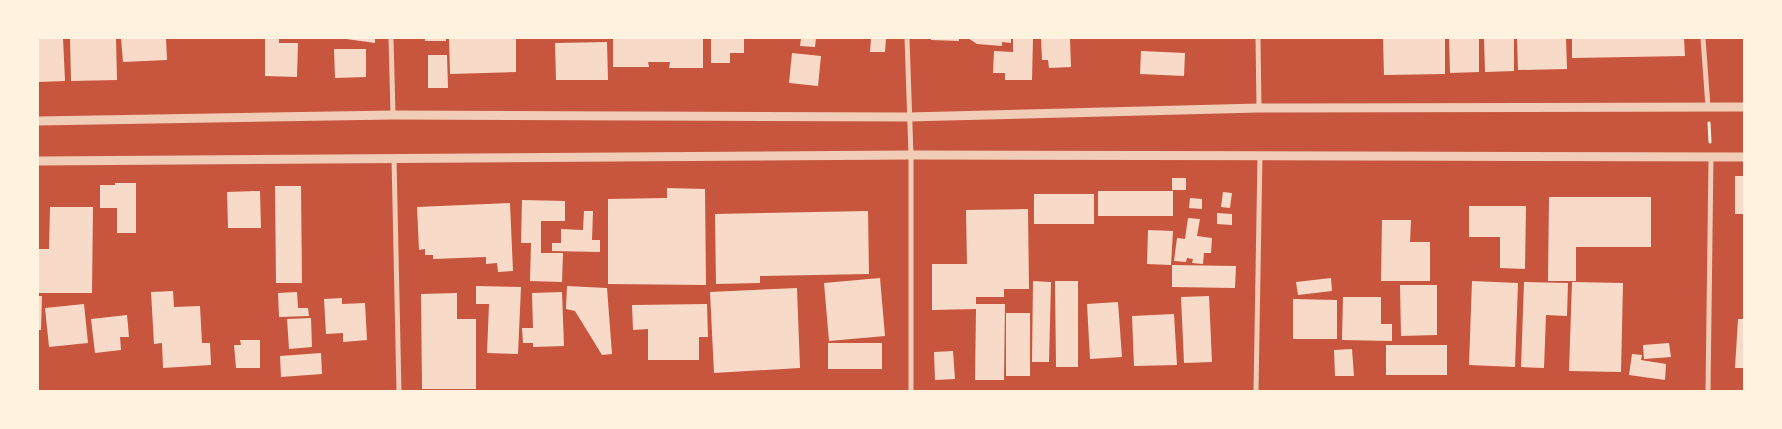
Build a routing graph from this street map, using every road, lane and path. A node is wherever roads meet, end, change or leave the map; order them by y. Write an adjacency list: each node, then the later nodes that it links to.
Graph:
1 (391, 38): 8 (street)
2 (907, 38): 9 (street)
3 (1258, 38): 7 (street)
4 (1702, 38): 5 (street)
5 (1708, 107): 6 (street); 7 (street); 14 (path)
6 (1744, 107)
7 (1259, 108): 9 (street)
8 (393, 115): 9 (street); 10 (street)
9 (908, 117): 11 (street)
10 (38, 121)
11 (911, 155): 12 (street); 15 (street); 18 (street)
12 (1260, 155): 14 (street); 19 (street)
13 (1744, 156): 14 (street)
14 (1711, 157): 20 (street)
15 (394, 158): 16 (street); 17 (street)
16 (38, 161)
17 (399, 392)
18 (911, 392)
19 (1256, 392)
20 (1708, 392)

